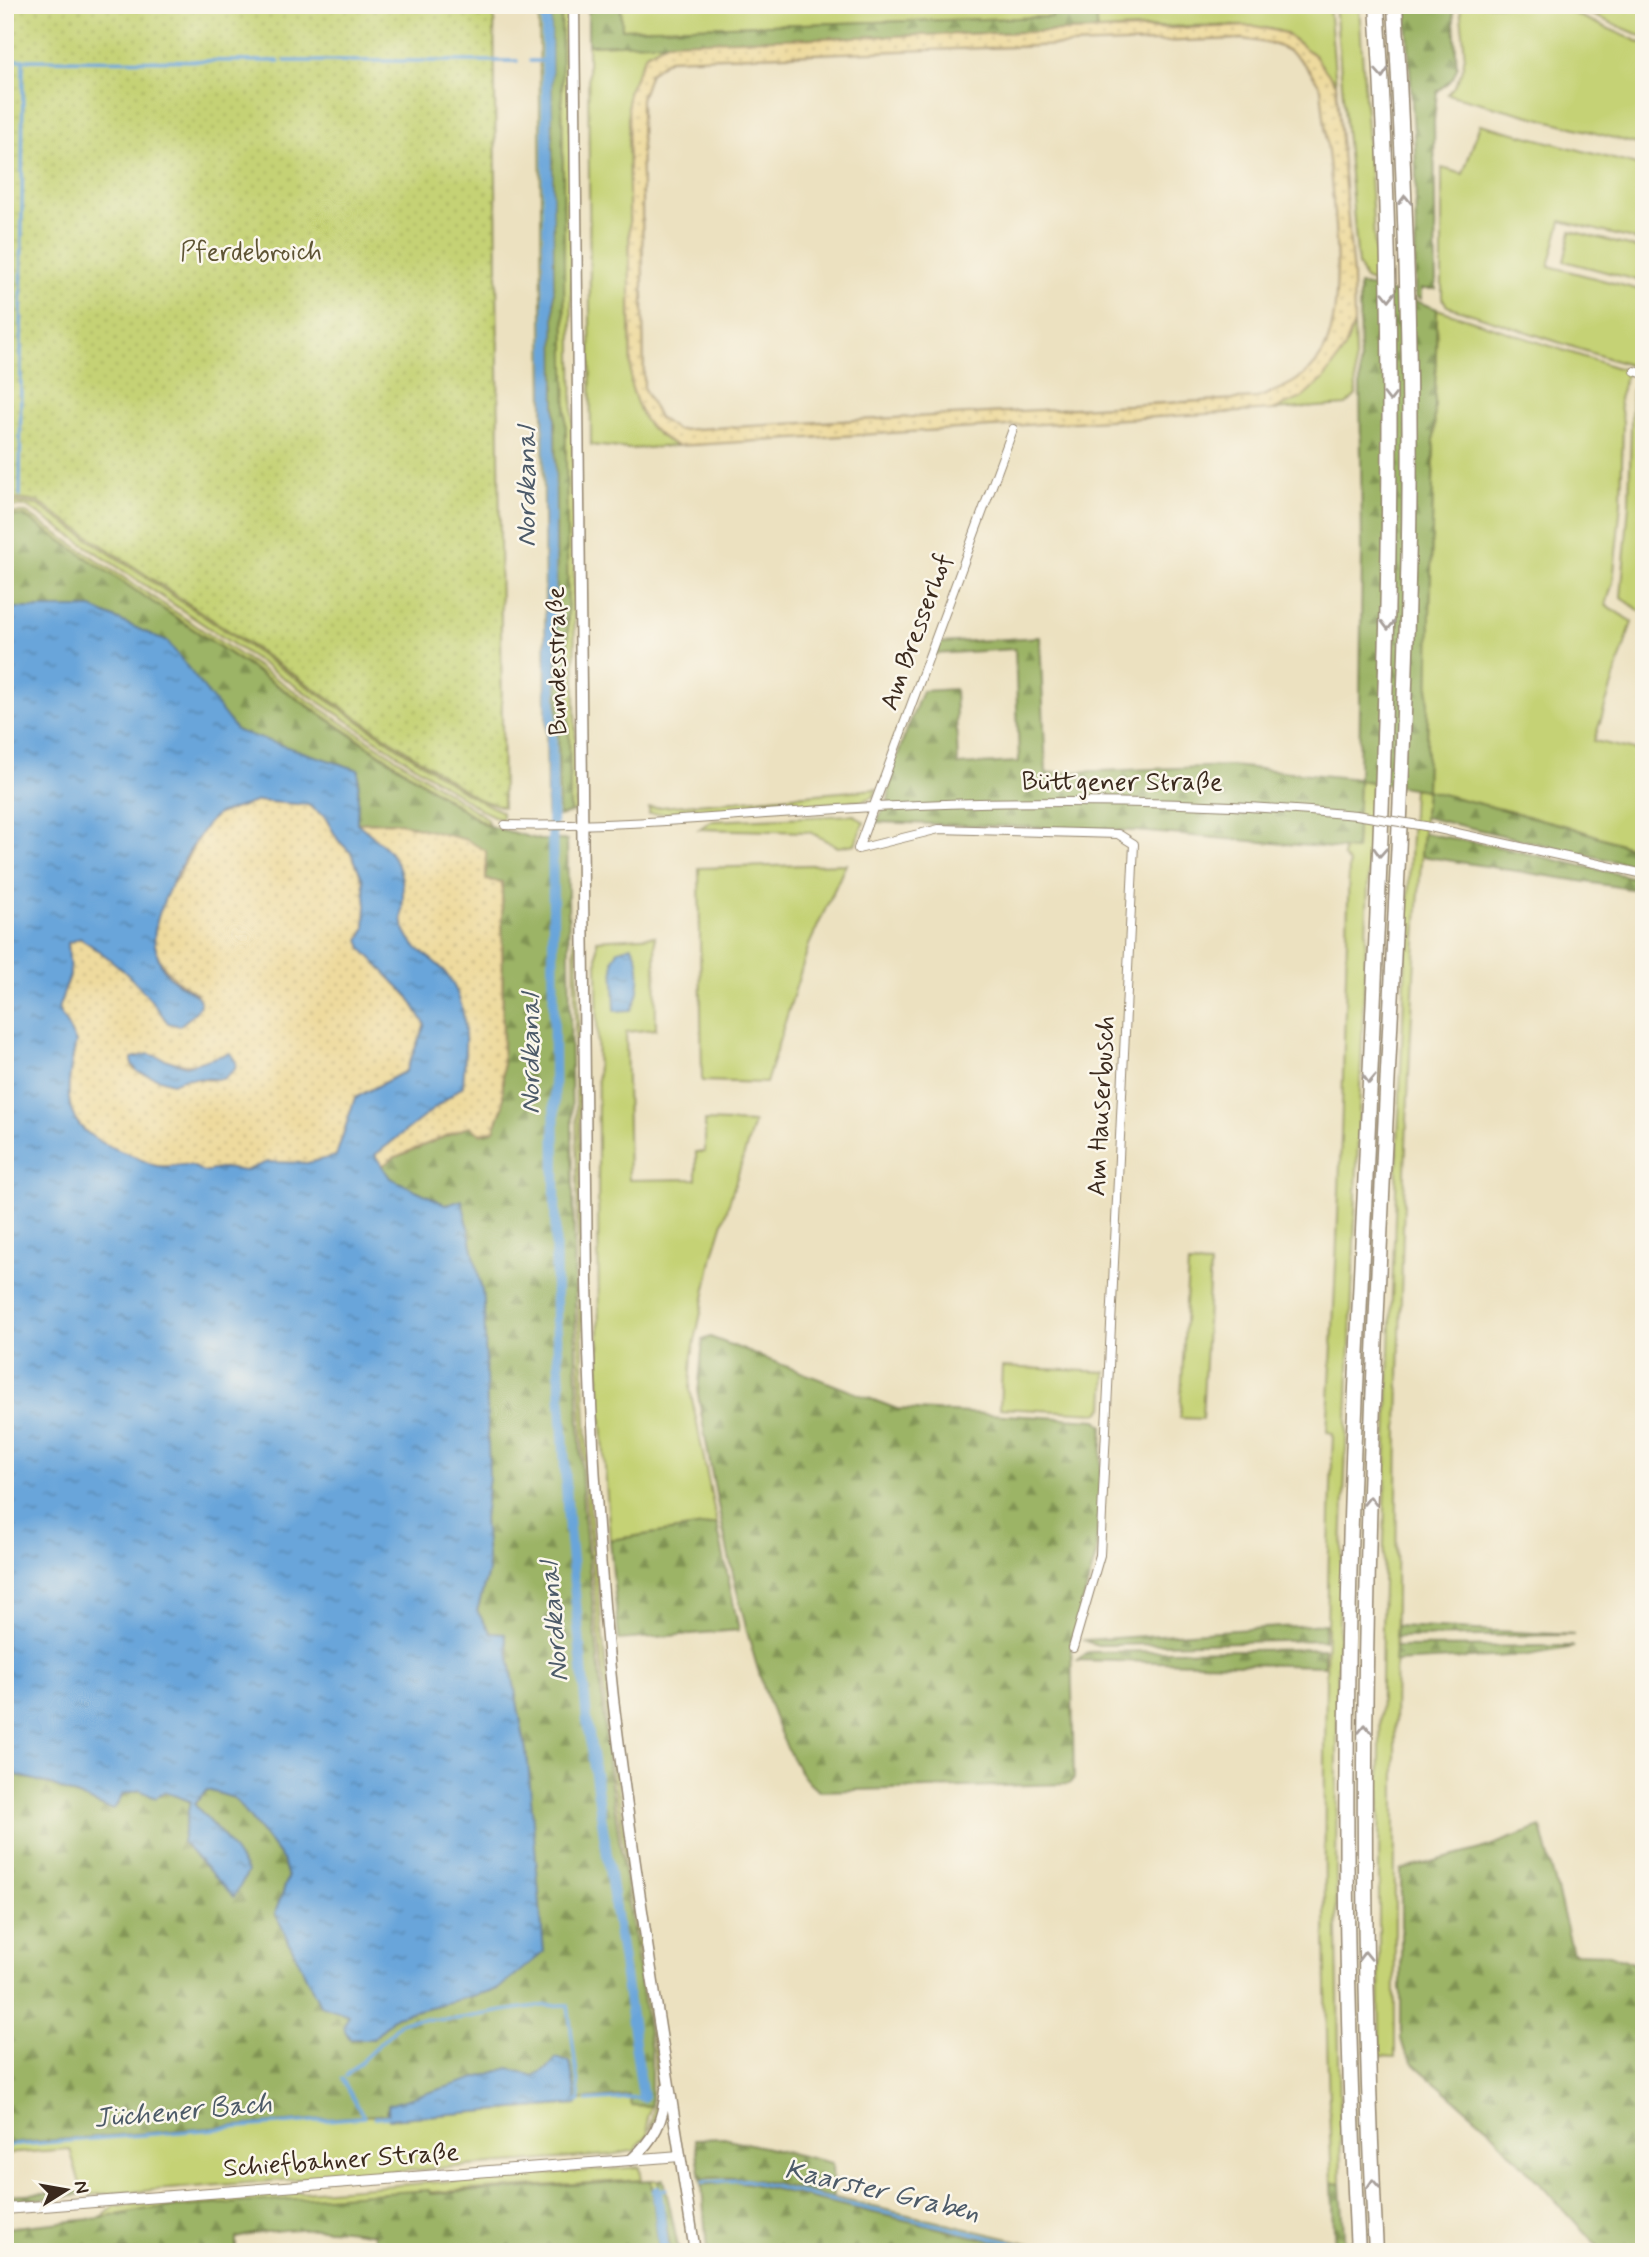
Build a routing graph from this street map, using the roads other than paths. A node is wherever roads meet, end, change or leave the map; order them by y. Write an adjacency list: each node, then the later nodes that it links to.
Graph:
1 (574, 5): 7 (main road, Bundesstraße)
2 (1377, 5): 16 (highway, one-way to 16)
3 (1395, 5): 17 (highway, one-way to 3)
4 (1013, 429): 5 (street, Am Bresserhof)
5 (875, 807): 7 (street, Büttgener Straße); 8 (street, Am Bresserhof); 9 (street, Büttgener Straße, bridge)
6 (505, 825): 7 (street, Büttgener Straße)
7 (582, 825): 11 (main road, Bundesstraße)
8 (858, 849): 10 (street, Am Hauserbusch)
9 (1644, 874)
10 (1073, 1648)
11 (667, 2073): 12 (main road, Bundesstraße); 13 (main road)
12 (680, 2156): 13 (street, Schiefbahner Straße); 15 (main road, Bundesstraße)
13 (631, 2160): 14 (street, Schiefbahner Straße)
14 (5, 2209)
15 (695, 2252)
16 (1358, 2252)
17 (1376, 2252)

